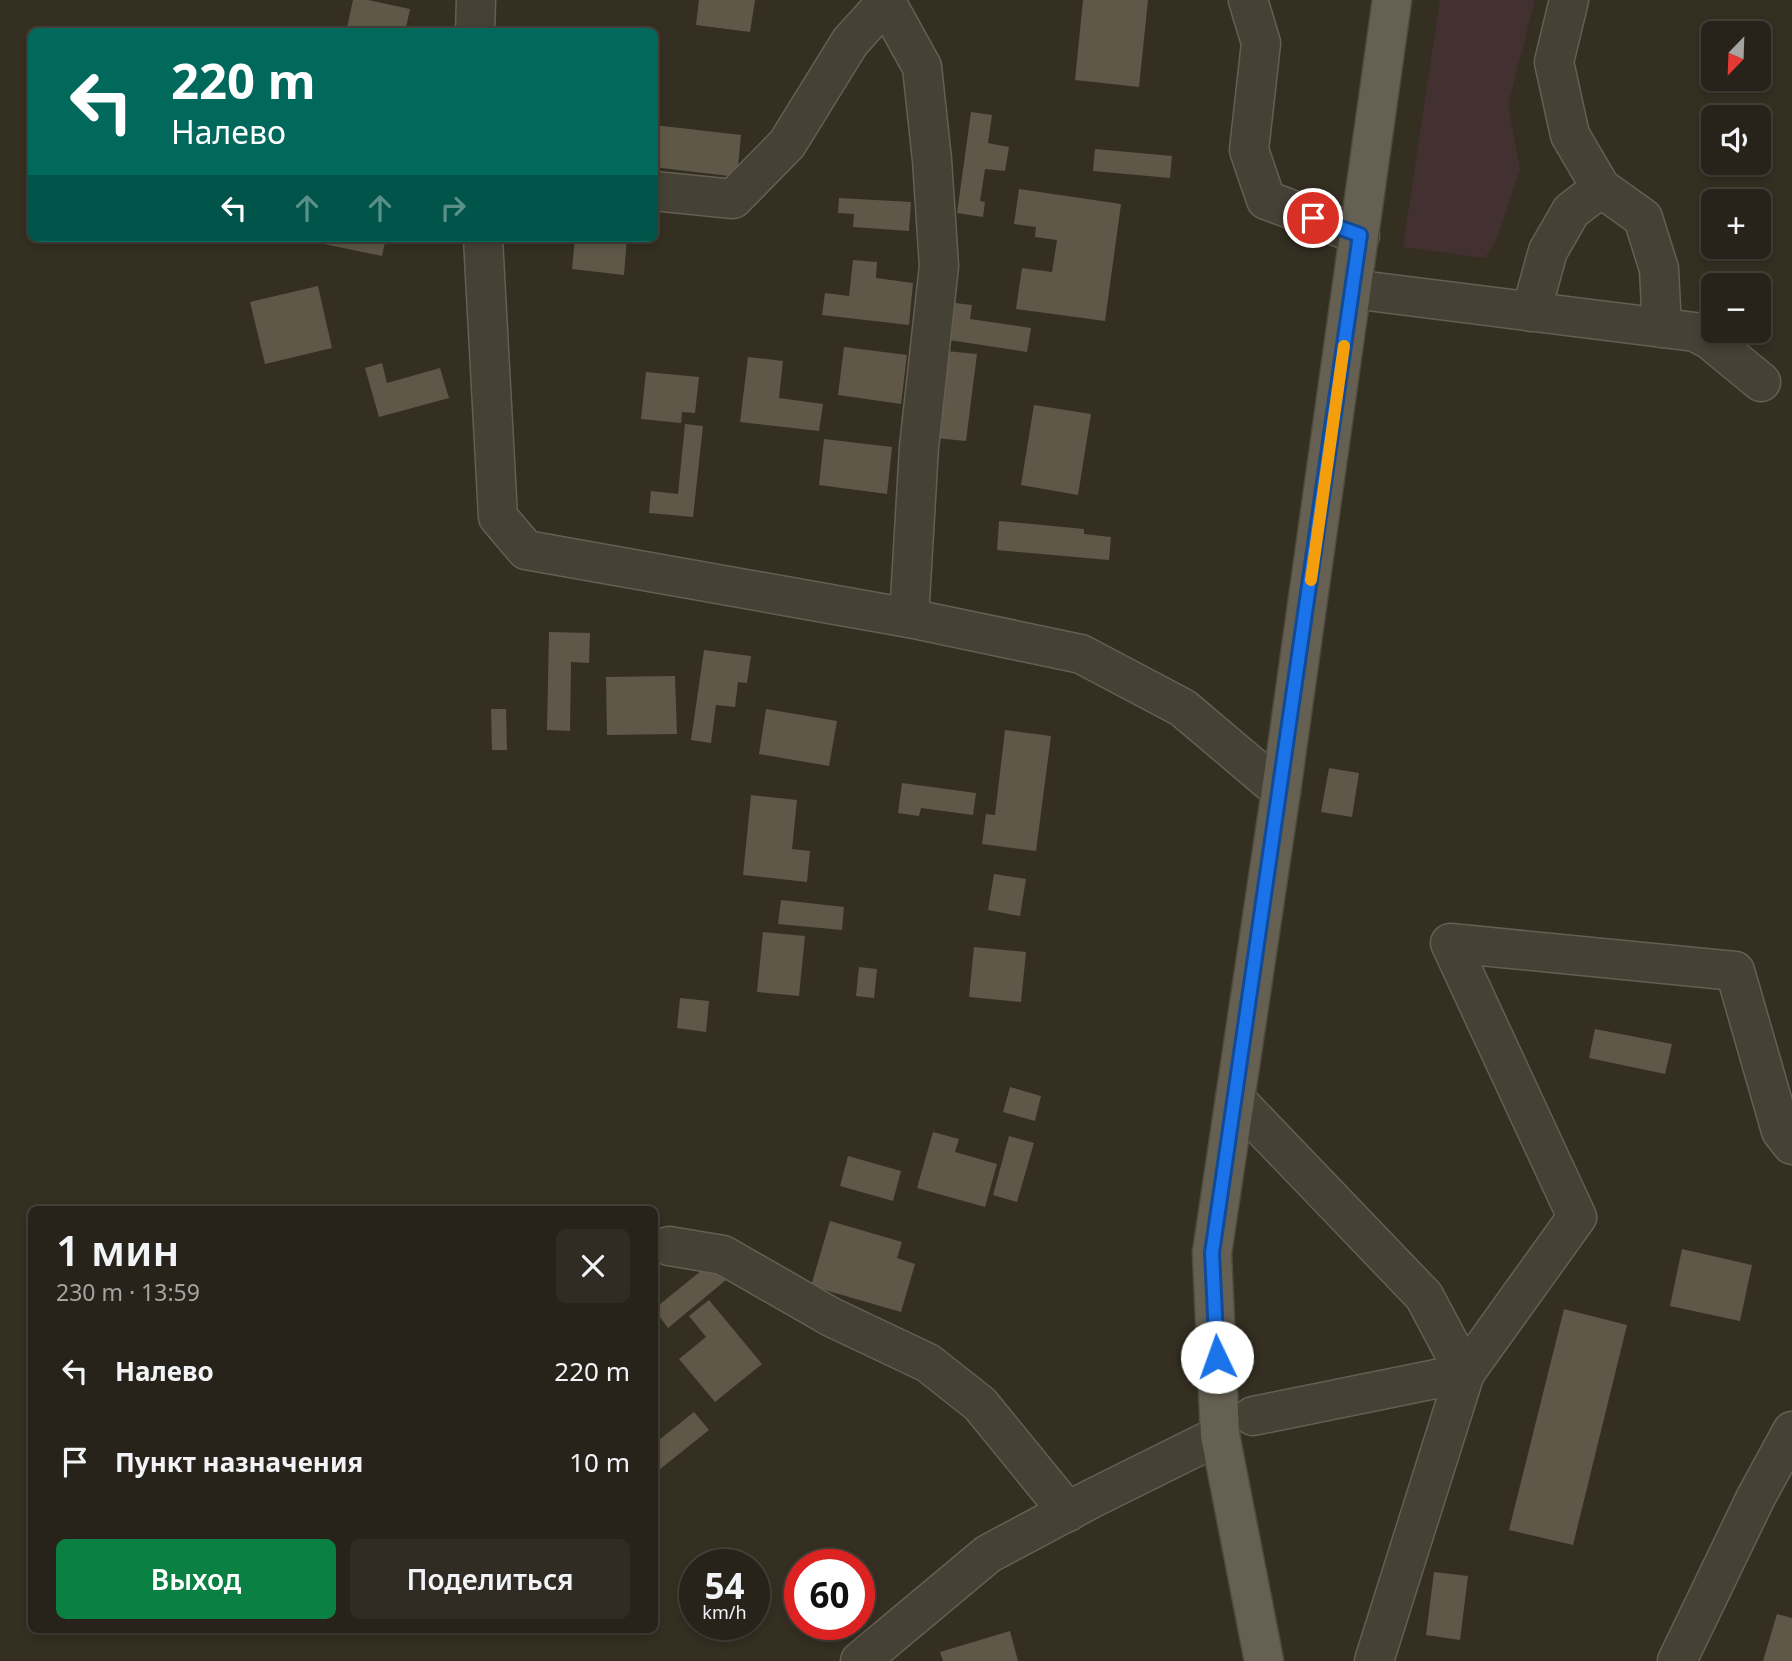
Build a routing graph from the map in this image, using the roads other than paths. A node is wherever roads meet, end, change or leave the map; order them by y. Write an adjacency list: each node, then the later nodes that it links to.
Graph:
1 (476, 0): 6 (street)
2 (1248, 0): 9 (street)
3 (1392, 0): 9 (main road)
4 (1569, 0): 7 (street)
5 (886, 1): 8 (street); 15 (street)
6 (475, 28)
7 (1601, 188): 12 (street); 13 (street)
8 (658, 191)
9 (1360, 235): 11 (main road)
10 (482, 242): 15 (street)
11 (1352, 289): 12 (street); 16 (main road)
12 (1531, 312): 13 (street)
13 (1662, 328): 14 (street)
14 (1761, 382)
15 (909, 618): 16 (street)
16 (1281, 791): 17 (main road)
17 (1235, 1099): 20 (street); 23 (main road)
18 (1792, 1145): 20 (street)
19 (669, 1246): 24 (street)
20 (1465, 1373): 21 (street); 27 (street)
21 (1252, 1416)
22 (1792, 1431): 28 (street)
23 (1220, 1436): 24 (street); 26 (main road)
24 (1068, 1512): 25 (street)
25 (860, 1661)
26 (1264, 1661)
27 (1374, 1661)
28 (1677, 1661)

